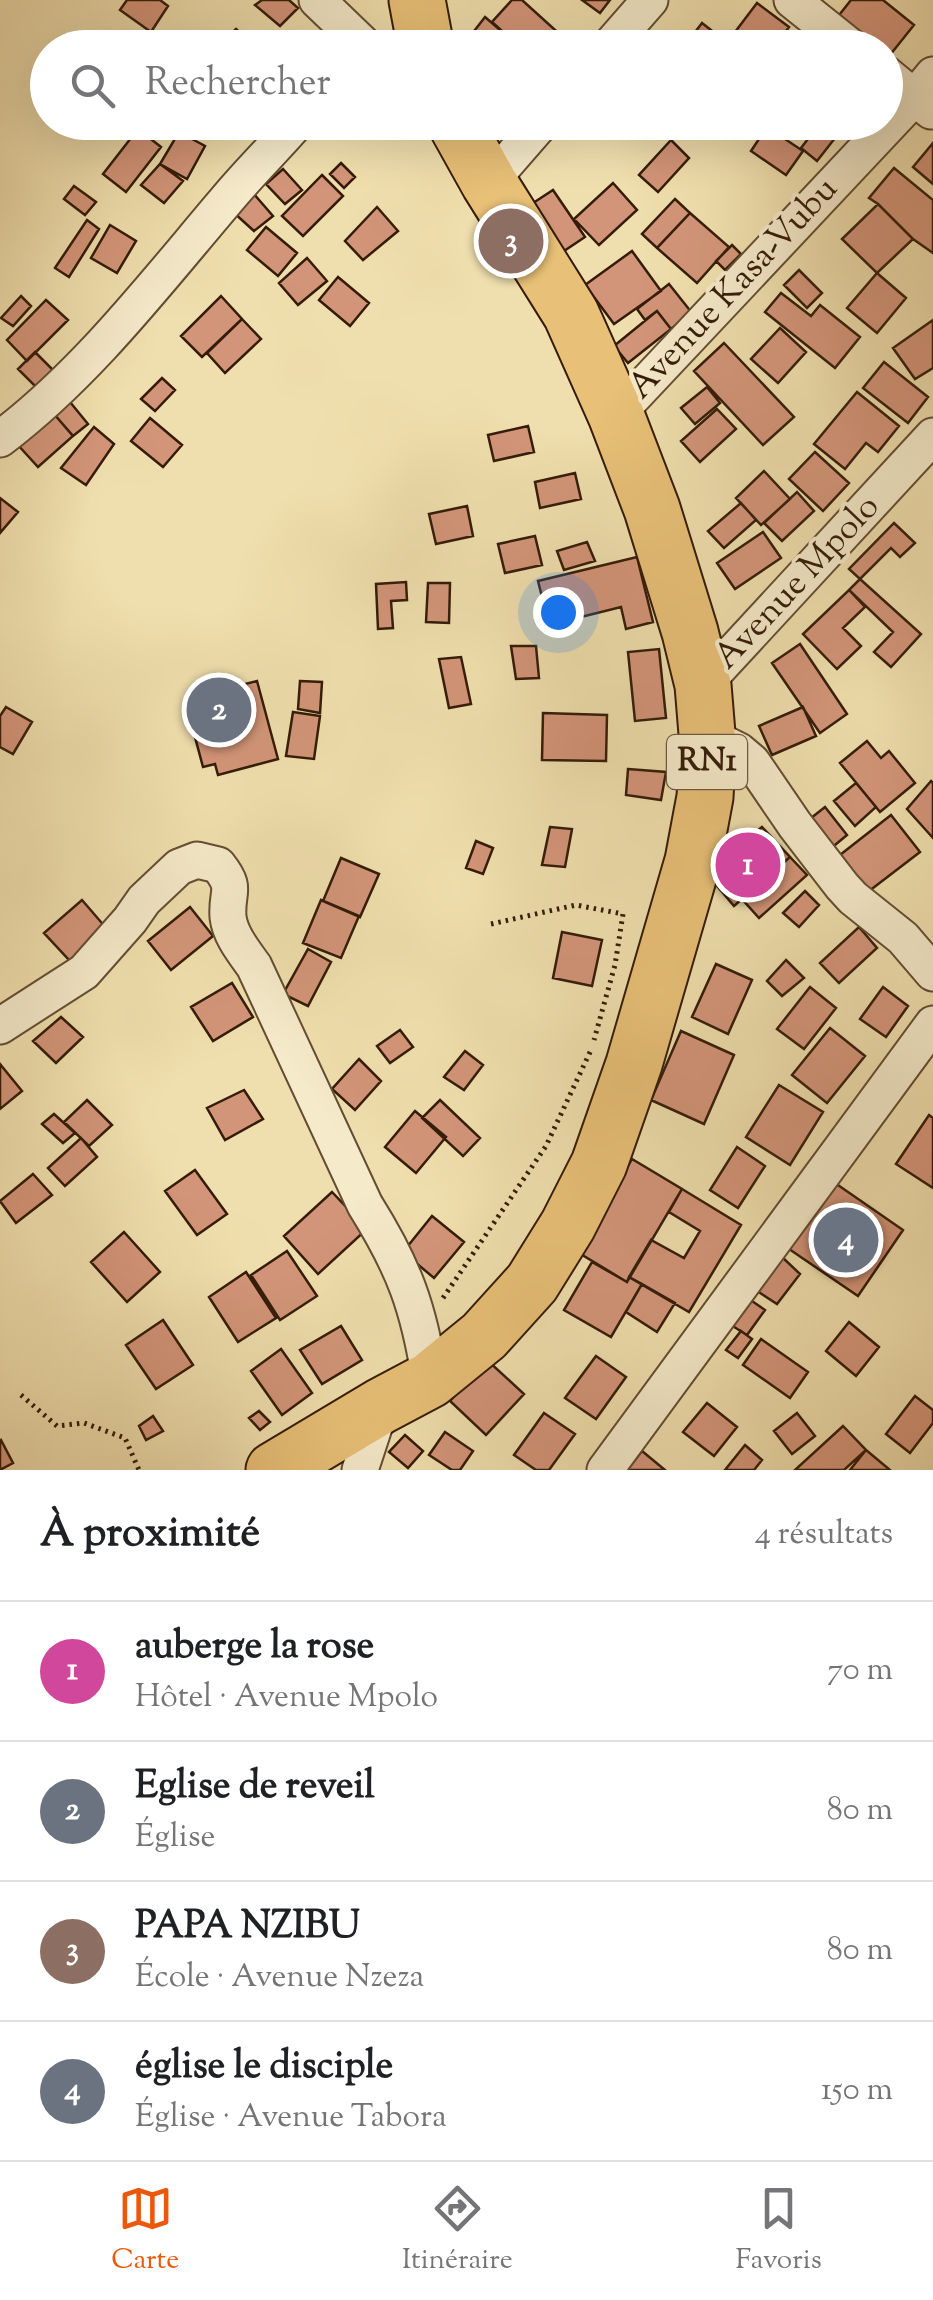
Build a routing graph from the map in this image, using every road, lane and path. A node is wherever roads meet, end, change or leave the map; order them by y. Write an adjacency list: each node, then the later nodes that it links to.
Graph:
1 (317, 0): 5 (street)
2 (417, 0): 6 (highway)
3 (650, 0): 7 (street)
4 (792, 0): 8 (street)
5 (349, 30)
6 (423, 30)
7 (624, 30)
8 (830, 30)
9 (903, 83): 10 (street)
10 (927, 95): 11 (street, Avenue Kasa-Vubu)
11 (903, 120)
12 (281, 140): 19 (street)
13 (466, 140): 16 (highway, RN1)
14 (526, 140): 16 (street)
15 (883, 140): 17 (street, Avenue Kasa-Vubu)
16 (489, 183): 17 (highway, RN1)
17 (616, 414): 20 (highway, RN1)
18 (933, 436): 20 (street, Avenue Mpolo)
19 (0, 439)
20 (703, 686): 21 (highway, RN1)
21 (708, 746): 23 (street); 26 (highway, RN1)
22 (491, 924): 26 (path)
23 (933, 973)
24 (933, 1024): 32 (street)
25 (0, 1026): 26 (street)
26 (426, 1355): 28 (highway, RN1)
27 (20, 1395): 29 (path)
28 (381, 1406): 30 (highway, RN1); 31 (street)
29 (139, 1470)
30 (274, 1470)
31 (360, 1470)
32 (605, 1470)

